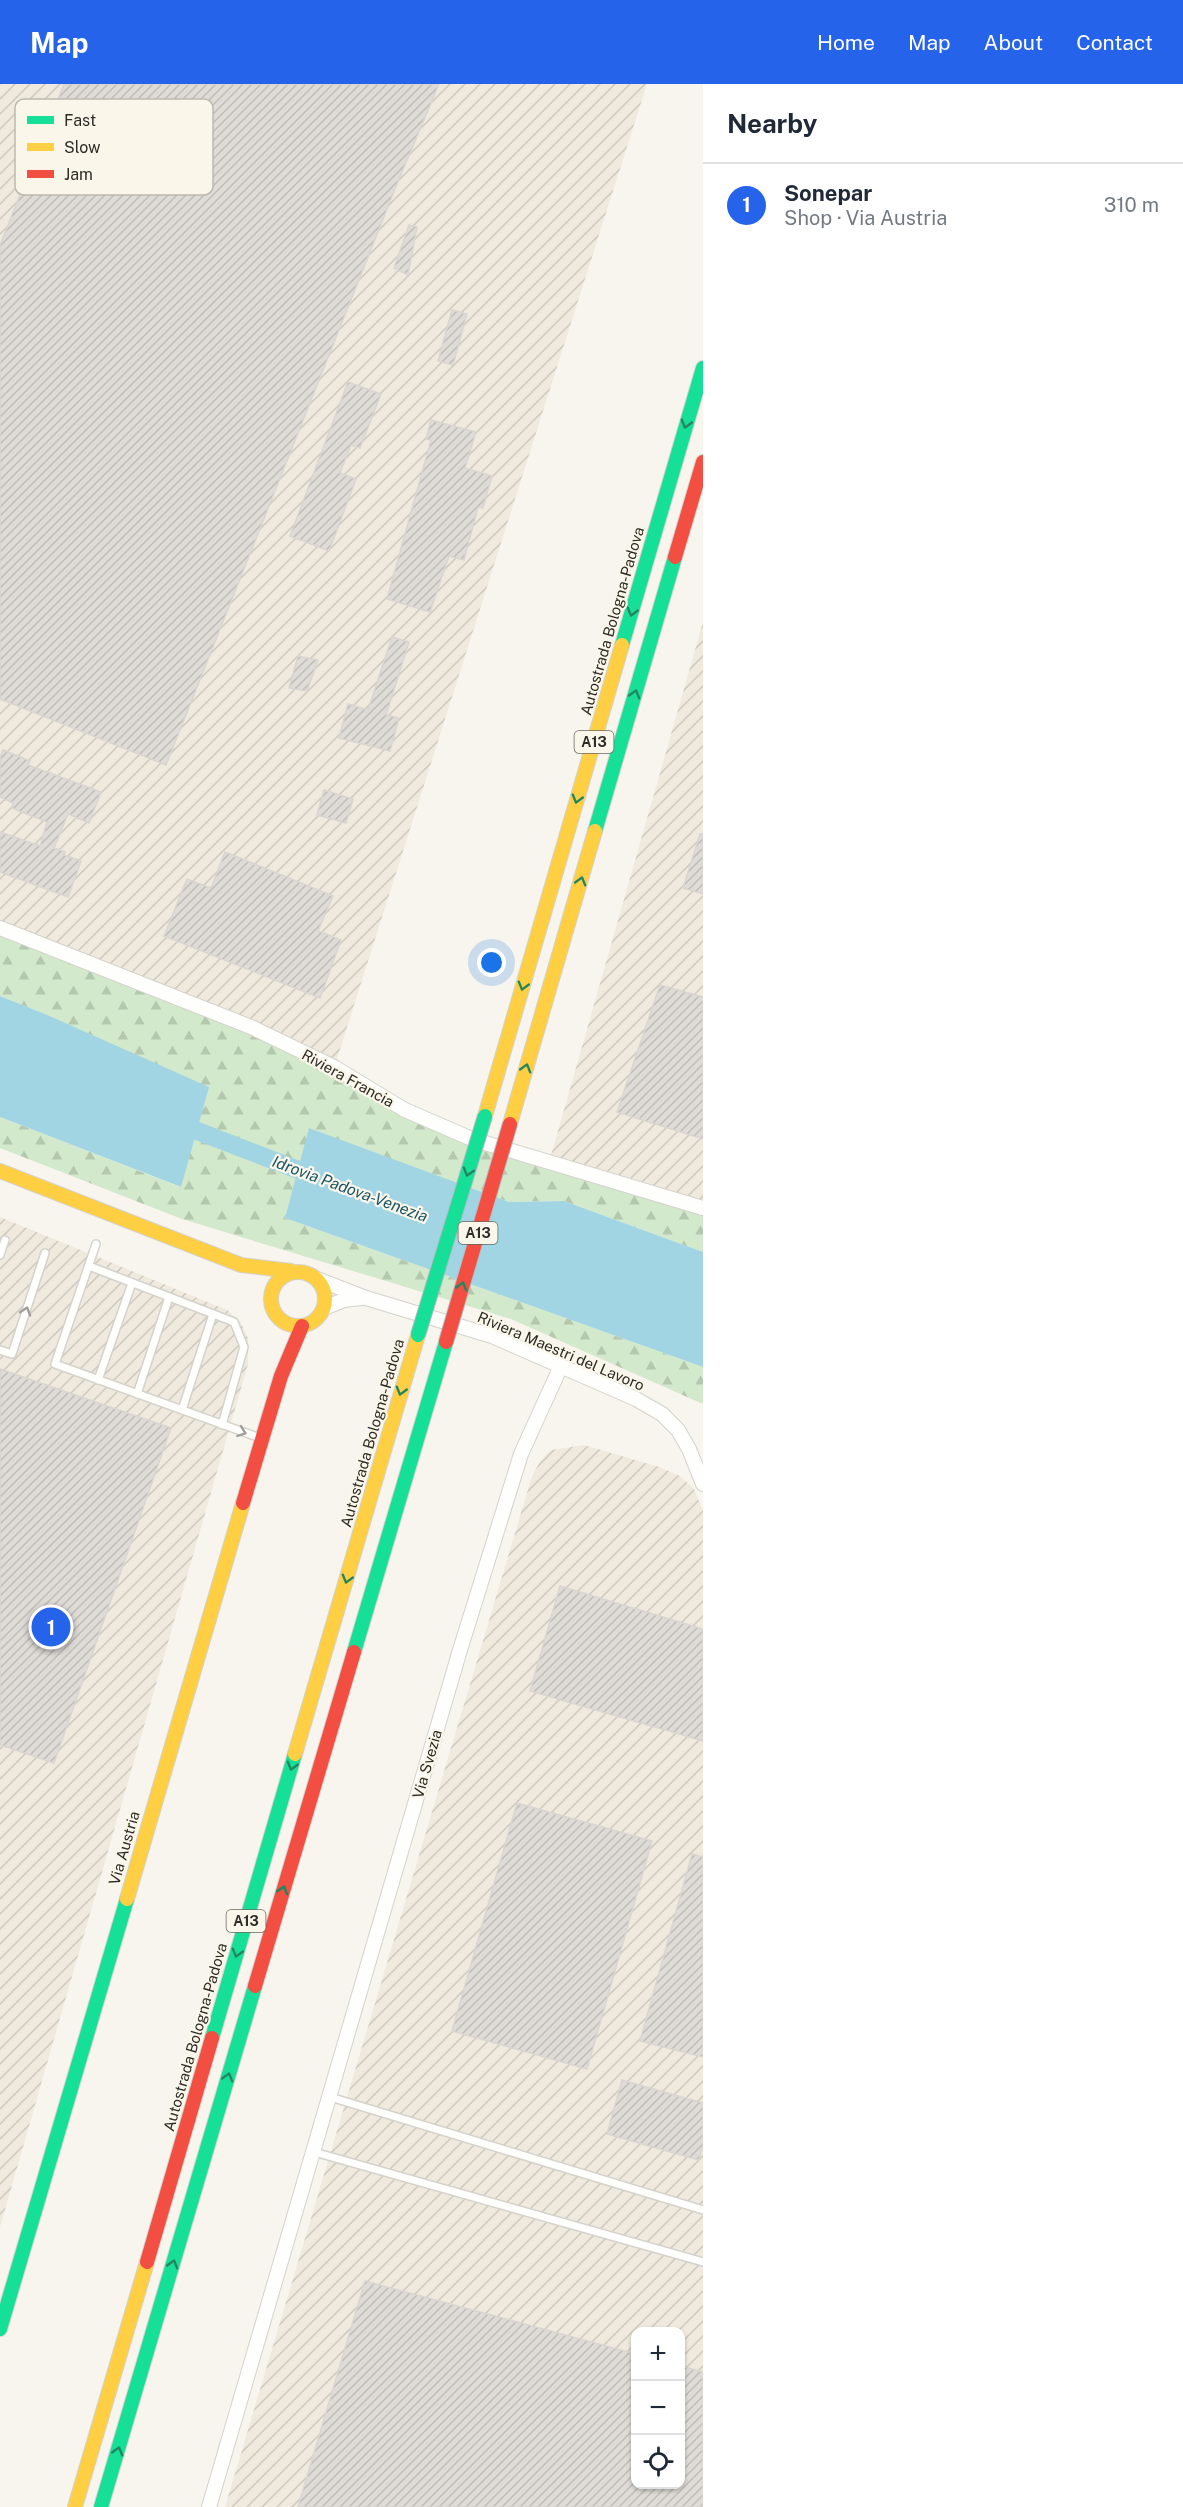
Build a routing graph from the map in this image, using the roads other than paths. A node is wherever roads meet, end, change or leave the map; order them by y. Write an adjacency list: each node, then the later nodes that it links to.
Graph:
1 (703, 368): 36 (main road, Autostrada Bologna-Padova / A13, one-way to 36, bridge)
2 (703, 462): 37 (main road, A13, one-way to 2, bridge)
3 (0, 928): 5 (street, Riviera Francia)
4 (0, 1171): 10 (main road, Riviera Maestri del Lavoro)
5 (703, 1208)
6 (5, 1240): 9 (lane)
7 (96, 1244): 11 (lane)
8 (45, 1253): 22 (lane, one-way to 8)
9 (0, 1255)
10 (241, 1265): 12 (main road, Riviera Maestri del Lavoro); 15 (main road, Riviera Maestri del Lavoro)
11 (89, 1266): 14 (lane); 25 (lane)
12 (291, 1271): 13 (main road, Riviera Maestri del Lavoro); 15 (main road)
13 (317, 1279): 17 (street, Riviera Maestri del Lavoro); 18 (main road)
14 (132, 1283): 16 (lane); 25 (lane)
15 (270, 1295): 20 (main road, Riviera Maestri del Lavoro)
16 (170, 1297): 19 (lane); 26 (lane)
17 (366, 1298): 18 (street, Riviera Maestri del Lavoro); 23 (street, Riviera Maestri del Lavoro)
18 (324, 1308): 21 (main road, Riviera Maestri del Lavoro)
19 (213, 1314): 27 (lane); 28 (lane)
20 (279, 1319): 21 (main road); 24 (main road, Via Austria)
21 (302, 1326): 24 (main road, Via Austria)
22 (0, 1350)
23 (561, 1366): 30 (street, Riviera Maestri del Lavoro); 31 (street, Via Svezia)
24 (281, 1376): 29 (main road, Via Austria)
25 (98, 1380): 26 (lane)
26 (137, 1394): 27 (lane)
27 (182, 1410): 28 (lane)
28 (222, 1425): 29 (lane, one-way to 29)
29 (262, 1439): 35 (main road, Via Austria)
30 (703, 1484)
31 (330, 2097): 32 (street, Via Svezia); 33 (lane)
32 (314, 2152): 34 (lane); 38 (street, Via Svezia)
33 (703, 2210)
34 (703, 2262)
35 (0, 2329)
36 (75, 2507)
37 (101, 2507)
38 (209, 2507)

